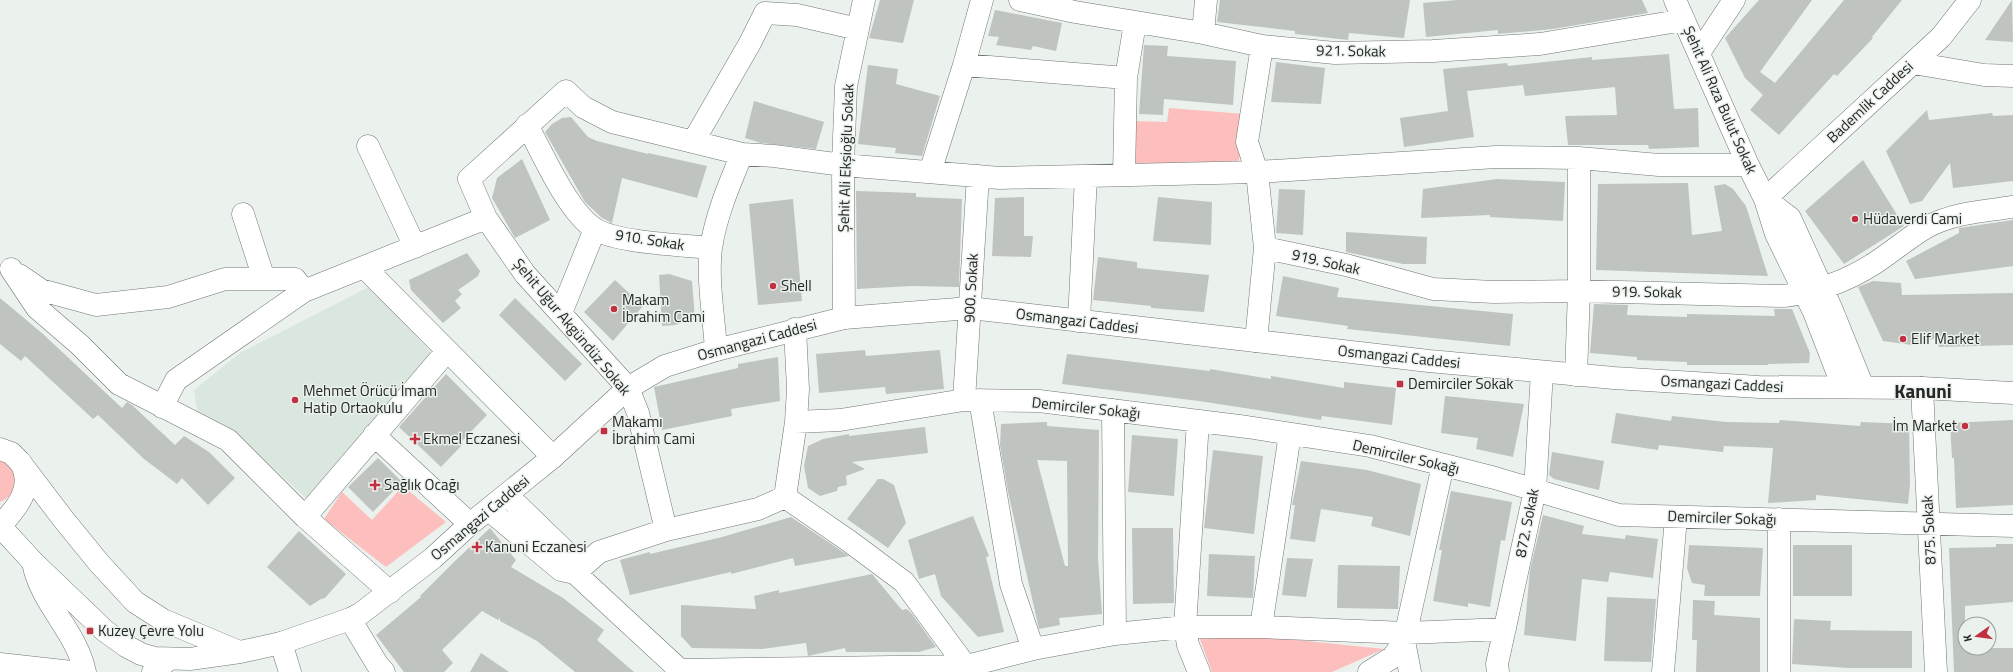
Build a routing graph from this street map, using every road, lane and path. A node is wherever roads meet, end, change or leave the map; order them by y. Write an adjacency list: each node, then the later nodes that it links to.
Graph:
1 (864, 0): 10 (street, Şehit Ali Ekşioğlu Sokak)
2 (982, 0): 15 (street)
3 (1020, 0): 9 (street, 921. Sokak)
4 (1206, 0): 11 (street)
5 (1675, 0): 8 (street, Şehit Ali Rıza Bulut Sokak)
6 (1734, 0): 13 (street)
7 (1970, 0): 14 (street, Bademlik Caddesi)
8 (1684, 20): 12 (street, 921. Sokak); 13 (street, Şehit Ali Rıza Bulut Sokak)
9 (1135, 22): 11 (street, 921. Sokak); 17 (street)
10 (858, 29): 19 (street); 23 (street, Şehit Ali Ekşioğlu Sokak)
11 (1203, 33): 12 (street, 921. Sokak)
12 (1262, 46): 26 (street)
13 (1700, 53): 24 (street, Şehit Ali Rıza Bulut Sokak)
14 (1913, 63): 16 (street); 30 (street, Bademlik Caddesi)
15 (964, 65): 17 (street); 25 (street)
16 (2013, 76)
17 (1126, 78): 27 (street)
18 (527, 125): 19 (street); 33 (street, Şehit Uğur Akgündüz Sokak); 34 (street, 910. Sokak)
19 (694, 142): 21 (street)
20 (368, 146): 35 (street)
21 (742, 154): 23 (street); 36 (street)
22 (1579, 158): 24 (street); 26 (street); 42 (street)
23 (843, 165): 25 (street); 46 (street, Şehit Ali Ekşioğlu Sokak)
24 (1748, 165): 30 (street, Şehit Ali Rıza Bulut Sokak)
25 (930, 172): 28 (street)
26 (1257, 172): 27 (street); 37 (street)
27 (1124, 175): 29 (street)
28 (978, 176): 29 (street); 44 (street, 900. Sokak)
29 (1086, 176): 47 (street)
30 (1766, 199): 43 (street, Şehit Ali Rıza Bulut Sokak)
31 (2013, 207): 43 (street, 919. Sokak)
32 (243, 214): 40 (street)
33 (486, 218): 35 (street); 45 (street, Şehit Uğur Akgündüz Sokak)
34 (594, 229): 36 (street, 910. Sokak); 45 (street)
35 (415, 247): 39 (street)
36 (711, 248): 50 (street)
37 (1265, 248): 42 (street, 919. Sokak); 49 (street)
38 (6, 265): 40 (street); 59 (street)
39 (364, 267): 41 (street); 51 (street)
40 (264, 279): 41 (street)
41 (304, 291): 59 (street)
42 (1579, 291): 43 (street, 919. Sokak); 53 (street)
43 (1814, 291): 54 (street, Şehit Ali Rıza Bulut Sokak)
44 (970, 308): 46 (street, Osmangazi Caddesi); 47 (street, Osmangazi Caddesi); 58 (street, 900. Sokak)
45 (561, 313): 55 (street, Şehit Uğur Akgündüz Sokak)
46 (844, 318): 48 (street, Osmangazi Caddesi)
47 (1079, 321): 49 (street, Osmangazi Caddesi)
48 (794, 329): 50 (street, Osmangazi Caddesi); 62 (street)
49 (1256, 342): 52 (street, Osmangazi Caddesi)
50 (716, 350): 55 (street, Osmangazi Caddesi)
51 (447, 351): 64 (street); 66 (street)
52 (1542, 372): 53 (street, Osmangazi Caddesi); 68 (street, 872. Sokak)
53 (1576, 374): 54 (street, Osmangazi Caddesi)
54 (1853, 387): 56 (street, Osmangazi Caddesi)
55 (628, 388): 66 (street, Osmangazi Caddesi); 79 (street, Şehit Uğur Akgündüz Sokak)
56 (1922, 388): 57 (street, Osmangazi Caddesi); 75 (street, 875. Sokak)
57 (2013, 393)
58 (972, 400): 60 (street, Demirciler Sokağı); 62 (street, Demirciler Sokağı); 90 (street, 900. Sokak)
59 (162, 407): 73 (street)
60 (1113, 410): 61 (street, Demirciler Sokağı); 87 (street)
61 (1198, 421): 63 (street, Demirciler Sokağı); 84 (street)
62 (796, 422): 70 (street)
63 (1290, 434): 67 (street, Demirciler Sokağı); 85 (street)
64 (374, 435): 73 (street); 76 (street)
65 (6, 452): 77 (street); 91 (street)
66 (553, 457): 69 (street, Osmangazi Caddesi)
67 (1443, 465): 68 (street, Demirciler Sokağı); 88 (street)
68 (1535, 490): 72 (street, Demirciler Sokağı); 86 (street, 872. Sokak)
69 (507, 495): 71 (street, Osmangazi Caddesi); 81 (street)
70 (785, 497): 79 (street); 94 (street)
71 (489, 510): 76 (street, Osmangazi Caddesi); 81 (street)
72 (1676, 516): 74 (street, Demirciler Sokağı); 104 (street)
73 (305, 517): 82 (street)
74 (1779, 520): 75 (street, Demirciler Sokağı); 105 (street)
75 (1929, 523): 78 (street, Demirciler Sokağı); 106 (street, 875. Sokak)
76 (470, 524): 82 (street, Osmangazi Caddesi)
77 (0, 526): 80 (street, Osmangazi Caddesi)
78 (2013, 526)
79 (666, 530): 81 (street)
80 (33, 562): 93 (street, Osmangazi Caddesi); 97 (street)
81 (575, 573): 95 (street)
82 (390, 592): 83 (street, Osmangazi Caddesi)
83 (350, 619): 89 (street, Osmangazi Caddesi); 99 (street)
84 (1184, 627): 85 (street); 87 (street); 100 (street)
85 (1261, 627): 88 (street)
86 (1505, 628): 88 (street); 103 (street, 872. Sokak)
87 (1115, 634): 90 (street)
88 (1405, 637): 101 (street); 102 (street)
89 (281, 643): 91 (street, Osmangazi Caddesi); 98 (street)
90 (1033, 649): 94 (street)
91 (240, 652): 93 (street, Osmangazi Caddesi)
92 (0, 664): 96 (street)
93 (160, 666)
94 (969, 669): 95 (street)
95 (681, 671)
96 (72, 672)
97 (85, 672)
98 (290, 672)
99 (384, 672)
100 (1199, 672)
101 (1369, 672)
102 (1410, 672)
103 (1498, 672)
104 (1663, 672)
105 (1779, 672)
106 (1936, 672)

